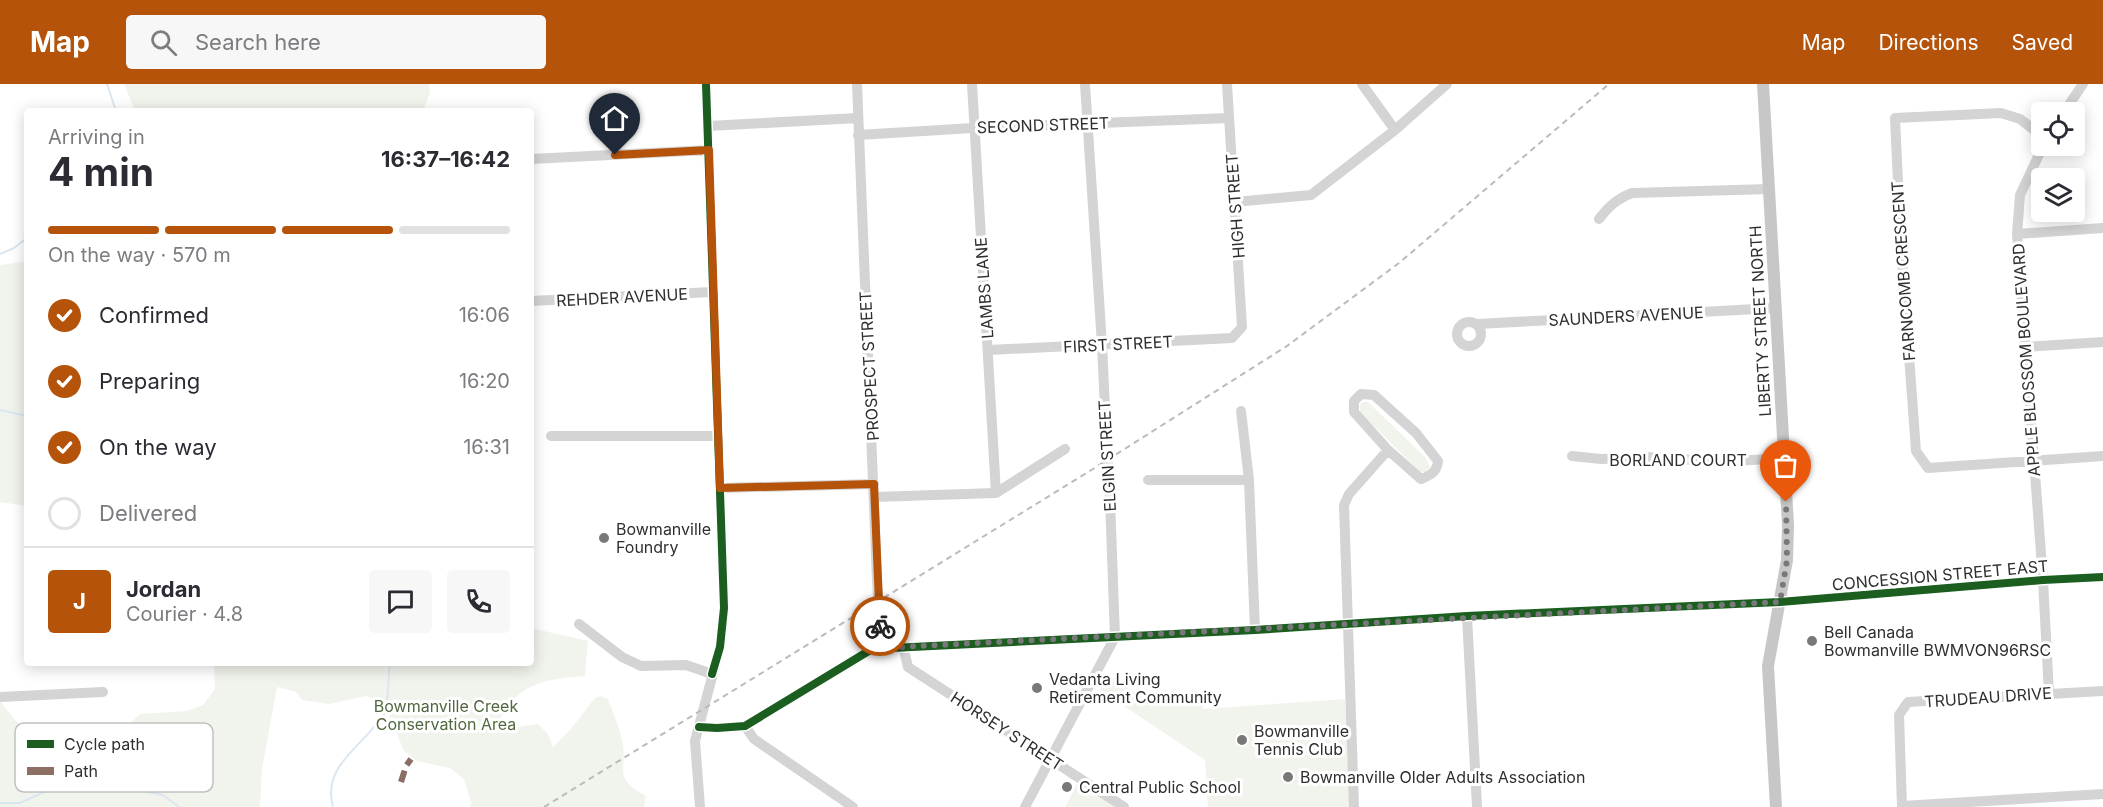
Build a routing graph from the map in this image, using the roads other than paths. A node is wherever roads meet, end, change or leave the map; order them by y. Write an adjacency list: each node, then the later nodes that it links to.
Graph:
1 (706, 84): 14 (street)
2 (857, 84): 11 (street, PROSPECT STREET)
3 (972, 84): 15 (street, LAMBS LANE)
4 (1085, 84): 13 (street, ELGIN STREET)
5 (1227, 84): 12 (street, HIGH STREET)
6 (1362, 84): 17 (street)
7 (1447, 84): 17 (street)
8 (1763, 84): 22 (main road, LIBERTY STREET NORTH)
9 (2083, 84): 10 (street)
10 (2071, 102)
11 (858, 118): 14 (street); 18 (street, PROSPECT STREET)
12 (1228, 118): 13 (street, SECOND STREET); 23 (street, HIGH STREET)
13 (1086, 123): 15 (street, SECOND STREET); 33 (street, ELGIN STREET)
14 (708, 126): 19 (street)
15 (973, 128): 18 (street, SECOND STREET); 35 (street, LAMBS LANE)
16 (2031, 128): 44 (street, FARNCOMB CRESCENT)
17 (1395, 130): 23 (street)
18 (858, 135): 47 (street, PROSPECT STREET)
19 (709, 150): 21 (street); 27 (street)
20 (2038, 156): 26 (street, APPLE BLOSSOM BOULEVARD)
21 (534, 159)
22 (1770, 189): 24 (street); 29 (main road, LIBERTY STREET NORTH)
23 (1235, 202): 31 (street, HIGH STREET)
24 (1599, 219)
25 (2103, 228): 26 (street)
26 (2016, 234): 34 (street, APPLE BLOSSOM BOULEVARD)
27 (712, 292): 28 (street, REHDER AVENUE); 38 (street)
28 (534, 301)
29 (1775, 308): 30 (street, SAUNDERS AVENUE); 43 (main road, LIBERTY STREET NORTH)
30 (1477, 324)
31 (1242, 327): 33 (street, FIRST STREET)
32 (2103, 342): 34 (street)
33 (1102, 345): 35 (street, FIRST STREET); 58 (street, ELGIN STREET, bridge)
34 (2025, 347): 44 (street, APPLE BLOSSOM BOULEVARD)
35 (989, 350): 49 (street, LAMBS LANE)
36 (1241, 411): 46 (street)
37 (551, 436): 38 (street)
38 (718, 436): 48 (street)
39 (1065, 449): 49 (street)
40 (1388, 450): 40 (street); 56 (street)
41 (1572, 456): 43 (street, BORLAND COURT)
42 (2103, 456): 44 (street)
43 (1784, 458): 53 (main road, LIBERTY STREET NORTH)
44 (2033, 461): 52 (street, APPLE BLOSSOM BOULEVARD)
45 (1148, 480): 46 (street)
46 (1249, 480): 57 (street)
47 (874, 484): 48 (street); 50 (street, PROSPECT STREET)
48 (720, 488): 61 (street)
49 (996, 493): 50 (street)
50 (874, 497): 60 (street, PROSPECT STREET, bridge)
51 (2103, 577): 52 (street, CONCESSION STREET EAST)
52 (2043, 580): 53 (street, CONCESSION STREET EAST); 64 (street, APPLE BLOSSOM BOULEVARD)
53 (1780, 602): 54 (street, CONCESSION STREET EAST); 77 (main road, LIBERTY STREET NORTH)
54 (1467, 616): 56 (street, CONCESSION STREET EAST); 76 (street)
55 (579, 624): 61 (street)
56 (1347, 624): 57 (street, CONCESSION STREET EAST); 75 (street)
57 (1255, 630): 58 (street, CONCESSION STREET EAST)
58 (1115, 637): 59 (street, CONCESSION STREET EAST); 68 (street)
59 (903, 646): 60 (street, CONCESSION STREET EAST); 68 (street, HORSEY STREET)
60 (881, 648): 66 (street, CONCESSION STREET EAST)
61 (712, 674): 67 (street)
62 (2103, 691): 64 (street, TRUDEAU DRIVE)
63 (103, 692): 65 (street)
64 (2049, 694): 70 (street, TRUDEAU DRIVE)
65 (0, 697)
66 (745, 726): 67 (street); 72 (street)
67 (699, 727): 71 (street)
68 (1050, 758): 73 (street); 74 (street, HORSEY STREET)
69 (2103, 794): 70 (street)
70 (1902, 806)
71 (700, 807)
72 (853, 807)
73 (1025, 807)
74 (1124, 807)
75 (1354, 807)
76 (1477, 807)
77 (1776, 807)

